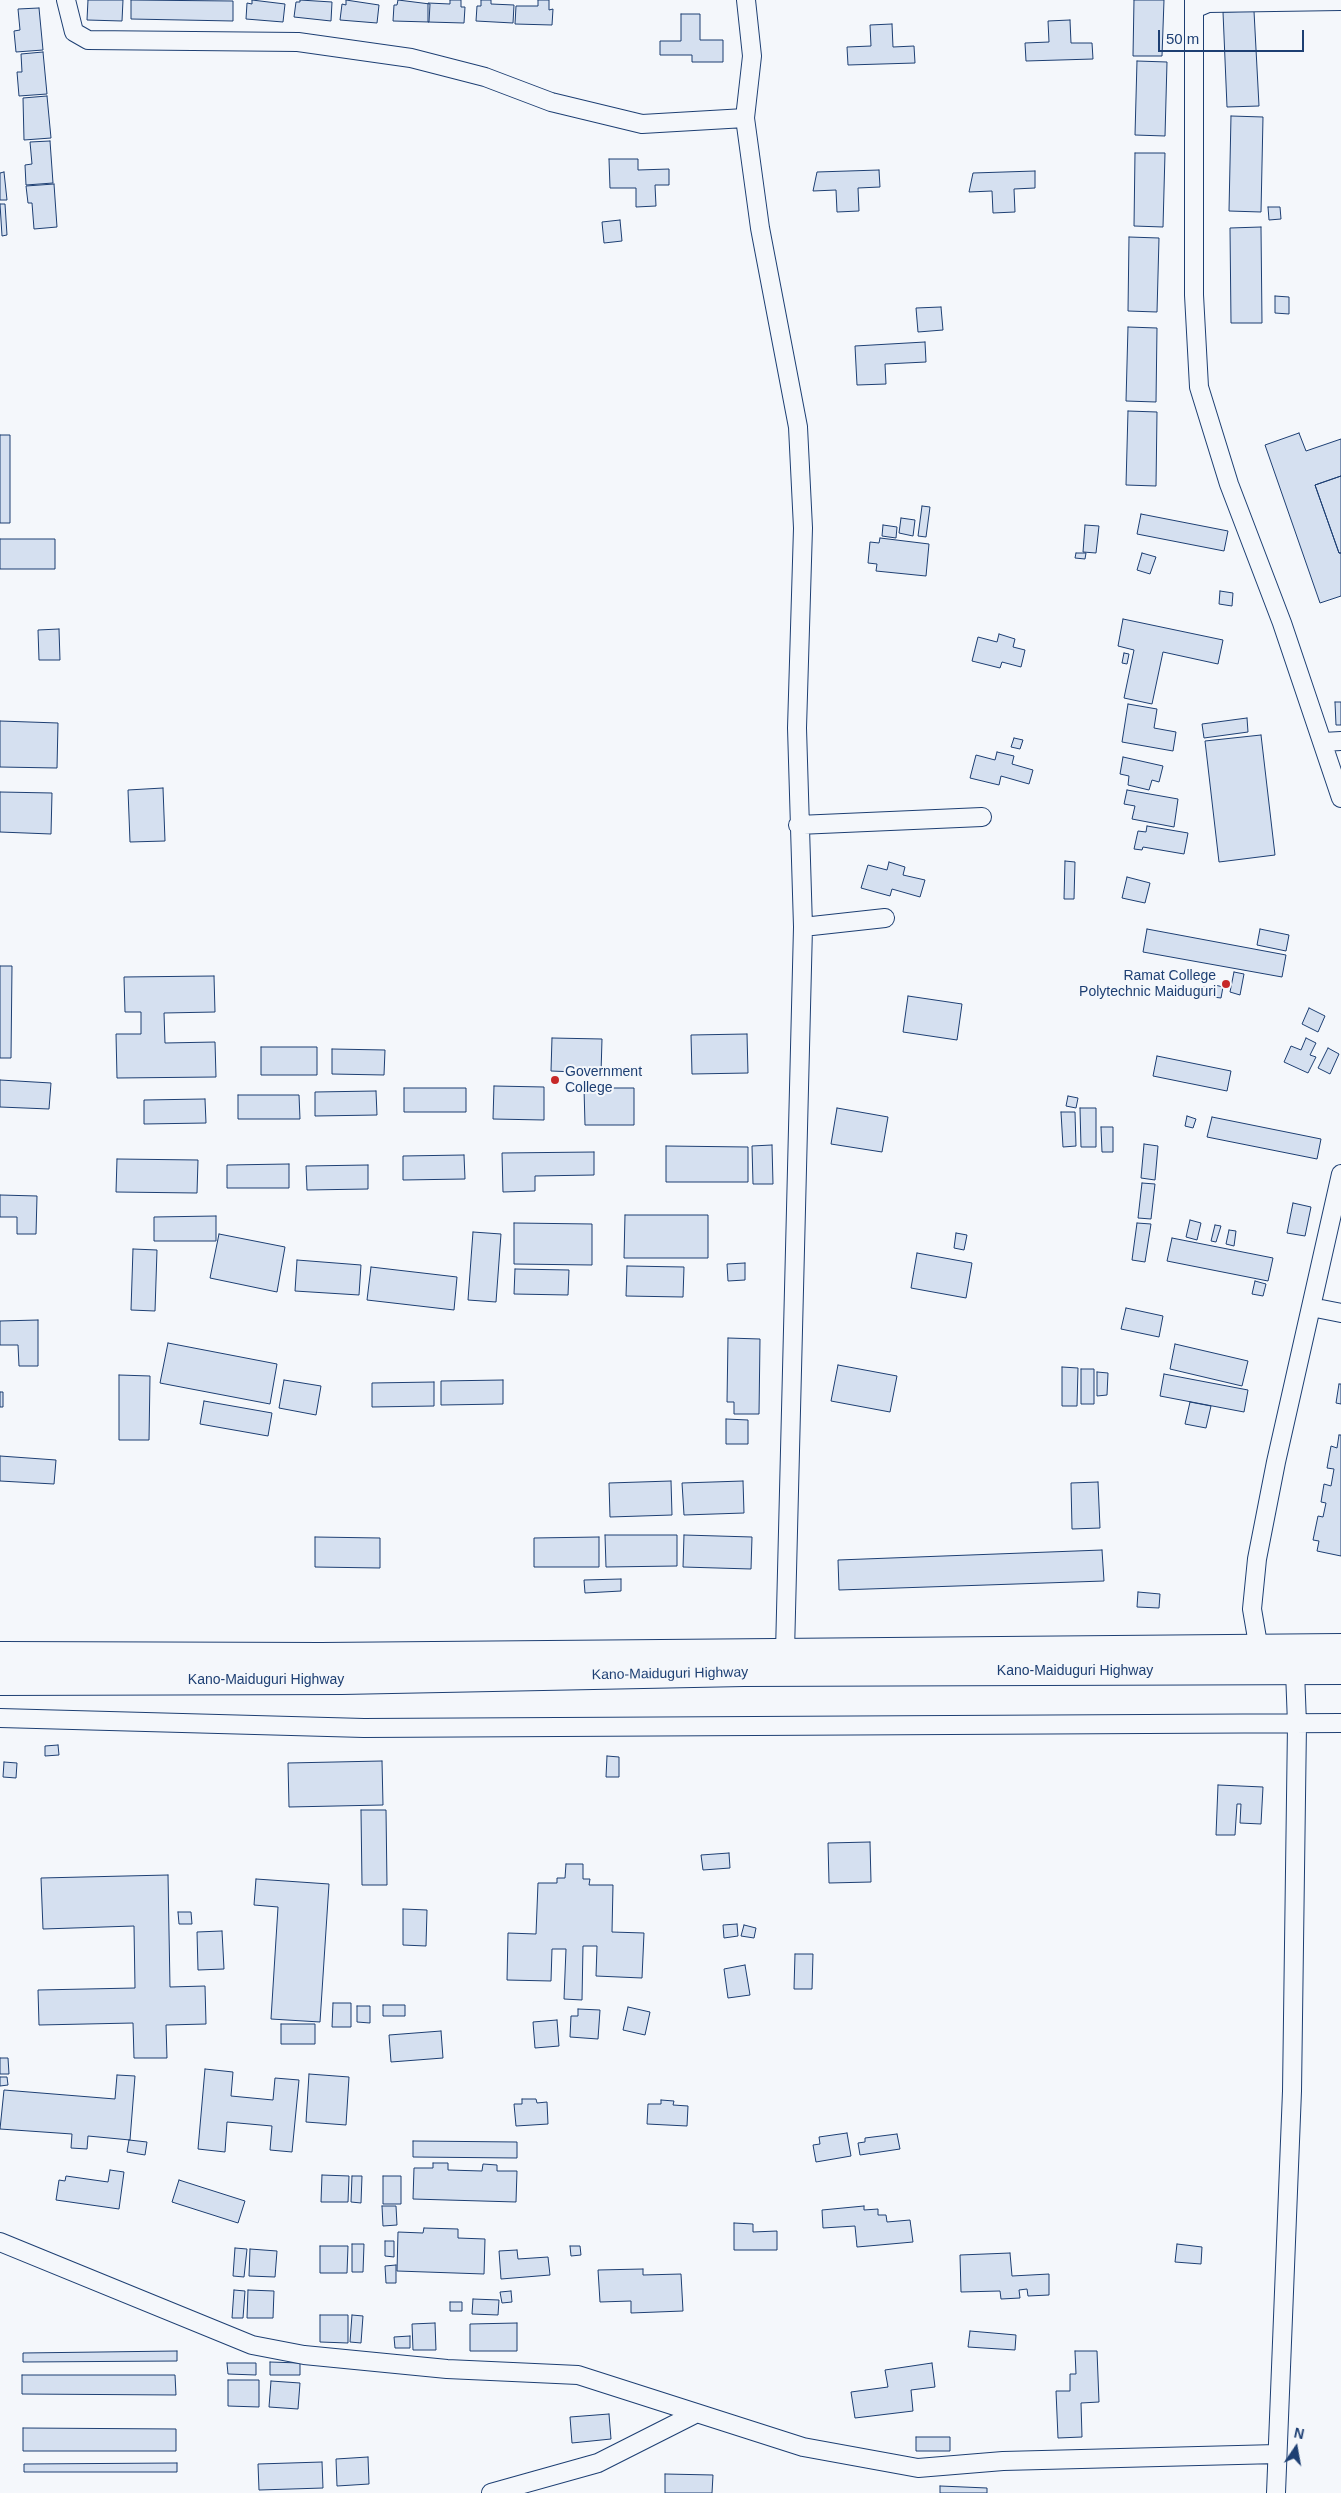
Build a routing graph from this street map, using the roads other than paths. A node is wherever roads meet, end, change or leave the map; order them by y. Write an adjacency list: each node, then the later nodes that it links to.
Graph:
1 (66, 0): 5 (street)
2 (746, 0): 5 (street)
3 (1341, 1): 4 (street)
4 (1194, 5): 7 (street)
5 (745, 118): 10 (street)
6 (1341, 741): 7 (street)
7 (1323, 742): 8 (street)
8 (1341, 798)
9 (982, 817): 10 (street)
10 (798, 826): 12 (street)
11 (884, 918): 12 (street)
12 (803, 927): 18 (street)
13 (1341, 1174): 14 (street)
14 (1311, 1307): 15 (street); 17 (street)
15 (1341, 1313)
16 (1341, 1648): 17 (highway, Kano-Maiduguri Highway)
17 (1258, 1650): 18 (highway, Kano-Maiduguri Highway)
18 (784, 1652): 19 (highway, Kano-Maiduguri Highway)
19 (0, 1656)
20 (1341, 1670): 21 (highway, Kano-Maiduguri Highway)
21 (1295, 1671): 22 (highway, Kano-Maiduguri Highway); 25 (street)
22 (0, 1682)
23 (0, 1718): 25 (street)
24 (1341, 1723): 25 (street)
25 (1297, 1724): 28 (street)
26 (0, 2242): 27 (street)
27 (695, 2414): 28 (street); 29 (street)
28 (1277, 2454): 30 (street)
29 (491, 2493)
30 (1276, 2493)

